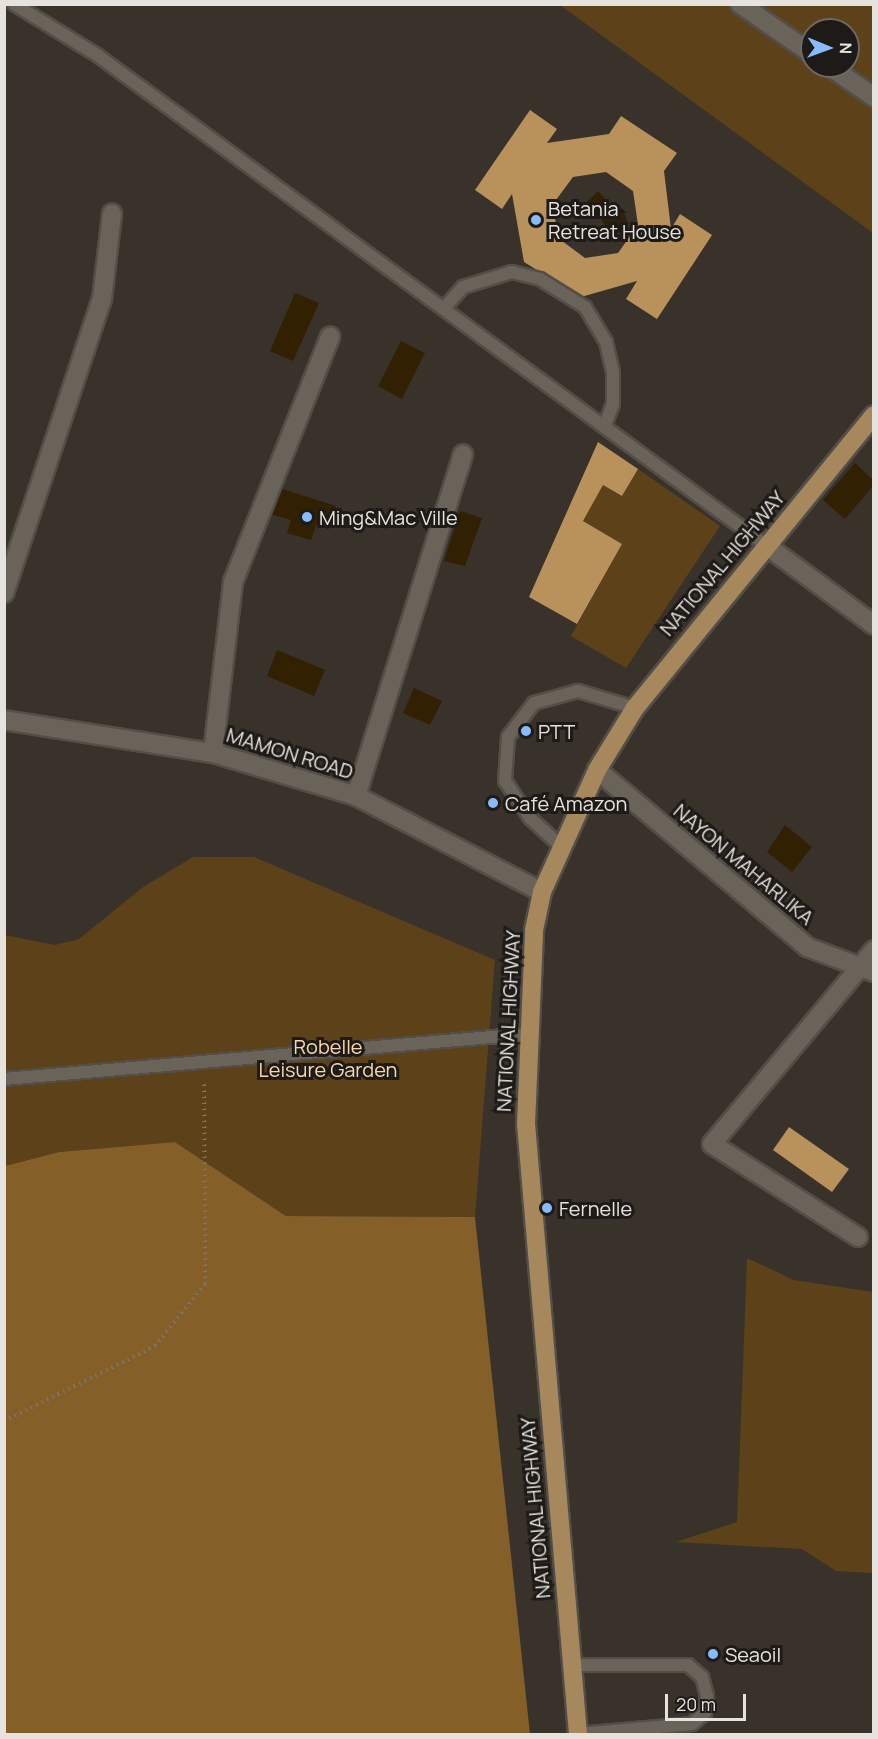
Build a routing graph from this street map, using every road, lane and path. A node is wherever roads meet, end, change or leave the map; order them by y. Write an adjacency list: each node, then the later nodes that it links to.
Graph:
1 (14, 4): 7 (lane)
2 (740, 4): 3 (street)
3 (800, 46)
4 (846, 78): 5 (street)
5 (873, 97)
6 (112, 214): 13 (street)
7 (445, 306): 10 (lane); 10 (lane)
8 (330, 337): 17 (street)
9 (873, 415): 12 (main road, NATIONAL HIGHWAY)
10 (605, 425): 12 (lane)
11 (463, 454): 19 (street)
12 (767, 546): 14 (street); 15 (main road, NATIONAL HIGHWAY)
13 (4, 593)
14 (873, 625)
15 (635, 708): 18 (main road, NATIONAL HIGHWAY); 20 (lane)
16 (4, 720): 17 (street, MAMON ROAD)
17 (213, 753): 19 (street, MAMON ROAD)
18 (597, 770): 20 (main road, NATIONAL HIGHWAY); 22 (street, NAYON MAHARLIKA)
19 (356, 796): 21 (street, MAMON ROAD)
20 (563, 848): 21 (main road, NATIONAL HIGHWAY)
21 (542, 892): 23 (main road, NATIONAL HIGHWAY)
22 (870, 962): 26 (street)
23 (527, 1034): 24 (lane); 28 (main road, NATIONAL HIGHWAY)
24 (204, 1060): 25 (lane); 27 (path)
25 (4, 1079)
26 (858, 1237)
27 (4, 1421)
28 (572, 1665): 29 (main road, NATIONAL HIGHWAY); 29 (lane)
29 (578, 1734)

